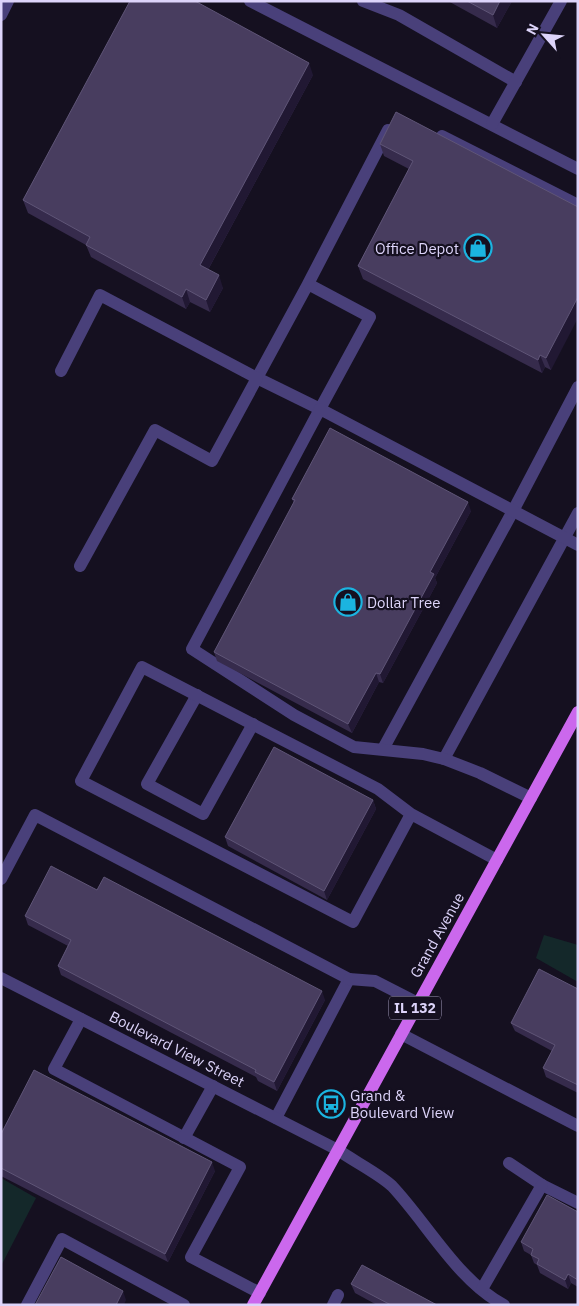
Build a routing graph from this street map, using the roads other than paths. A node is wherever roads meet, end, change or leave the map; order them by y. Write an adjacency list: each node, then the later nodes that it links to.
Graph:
1 (250, 1): 6 (street)
2 (363, 1): 4 (street)
3 (560, 1): 4 (street)
4 (516, 82): 6 (street)
5 (393, 121): 10 (street)
6 (492, 124): 8 (street)
7 (432, 130): 9 (street)
8 (578, 169)
9 (578, 205)
10 (308, 284): 12 (street); 14 (street)
11 (61, 371): 12 (street)
12 (257, 378): 14 (street); 19 (street)
13 (578, 387): 15 (street)
14 (320, 409): 15 (street); 23 (street)
15 (513, 511): 17 (street); 23 (street)
16 (578, 513): 17 (street)
17 (564, 538): 18 (street); 24 (street)
18 (578, 545)
19 (80, 566)
20 (197, 695): 22 (street); 22 (street); 26 (street)
21 (578, 712): 25 (main road, Grand Avenue / IL 132)
22 (253, 724): 26 (street)
23 (383, 750): 24 (street)
24 (444, 758): 25 (street)
25 (530, 798): 27 (main road, Grand Avenue / IL 132)
26 (411, 814): 27 (street)
27 (497, 860): 31 (main road, Grand Avenue / IL 132)
28 (1, 879): 30 (street)
29 (1, 978): 32 (street, Boulevard View Street)
30 (349, 979): 31 (street); 35 (street)
31 (418, 1004): 33 (main road, Grand Avenue / IL 132)
32 (81, 1019): 34 (street, Boulevard View Street); 37 (street)
33 (401, 1034): 36 (street); 38 (main road, Grand Avenue / IL 132)
34 (213, 1086): 35 (street, Boulevard View Street); 37 (street)
35 (276, 1118): 38 (street, Boulevard View Street)
36 (578, 1126)
37 (184, 1138): 44 (street)
38 (338, 1150): 42 (street, Boulevard View Street); 44 (main road, Grand Avenue / IL 132)
39 (509, 1163): 40 (street)
40 (542, 1185): 41 (street); 42 (street)
41 (578, 1203)
42 (482, 1289): 47 (street, Boulevard View Street)
43 (166, 1300): 45 (street); 46 (street)
44 (258, 1301)
45 (27, 1305)
46 (184, 1305)
47 (504, 1305)

